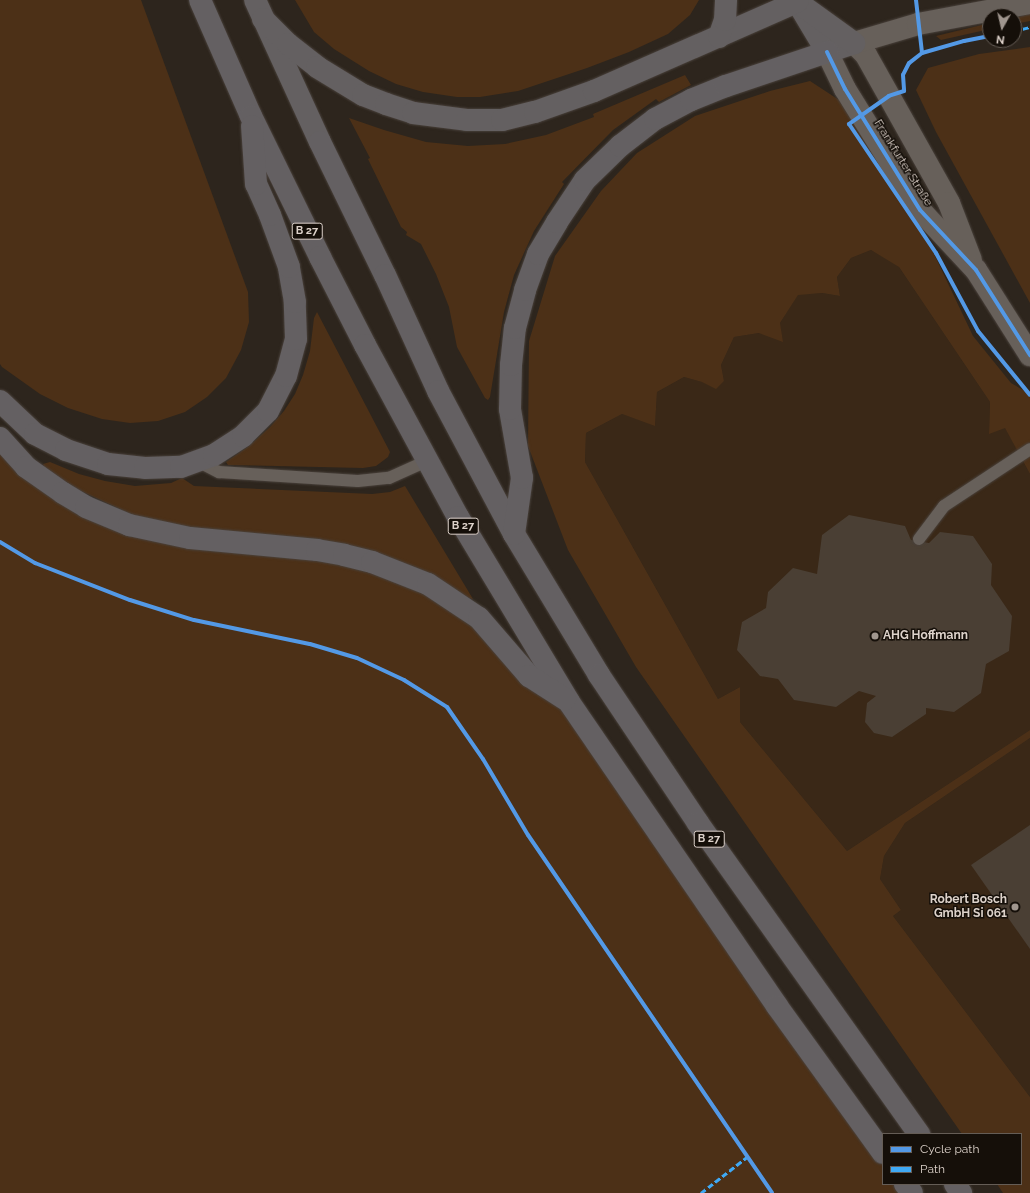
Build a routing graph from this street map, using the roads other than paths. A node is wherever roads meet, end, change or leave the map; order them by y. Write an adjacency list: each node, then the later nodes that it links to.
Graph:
1 (200, 0): 9 (highway, B 27)
2 (726, 0): 6 (main road)
3 (799, 1): 6 (main road); 7 (main road); 8 (main road)
4 (1030, 3): 7 (street)
5 (259, 10): 6 (main road); 10 (main road, B 27)
6 (719, 38)
7 (854, 43): 8 (main road); 11 (street, Frankfurter Straße)
8 (827, 52): 11 (street, Frankfurter Straße); 18 (highway)
9 (251, 116): 16 (highway); 17 (highway, B 27)
10 (320, 142): 18 (highway, B 27)
11 (976, 270): 12 (street, Frankfurter Straße)
12 (1030, 354)
13 (0, 401): 16 (highway)
14 (0, 438): 20 (highway)
15 (1030, 449): 19 (lane)
16 (197, 461): 17 (lane)
17 (427, 461): 20 (highway, B 27)
18 (514, 534): 21 (highway, B 27)
19 (919, 539)
20 (569, 702): 22 (highway, B 27)
21 (918, 1133)
22 (882, 1152)
23 (906, 1185): 24 (highway)
24 (912, 1193)

